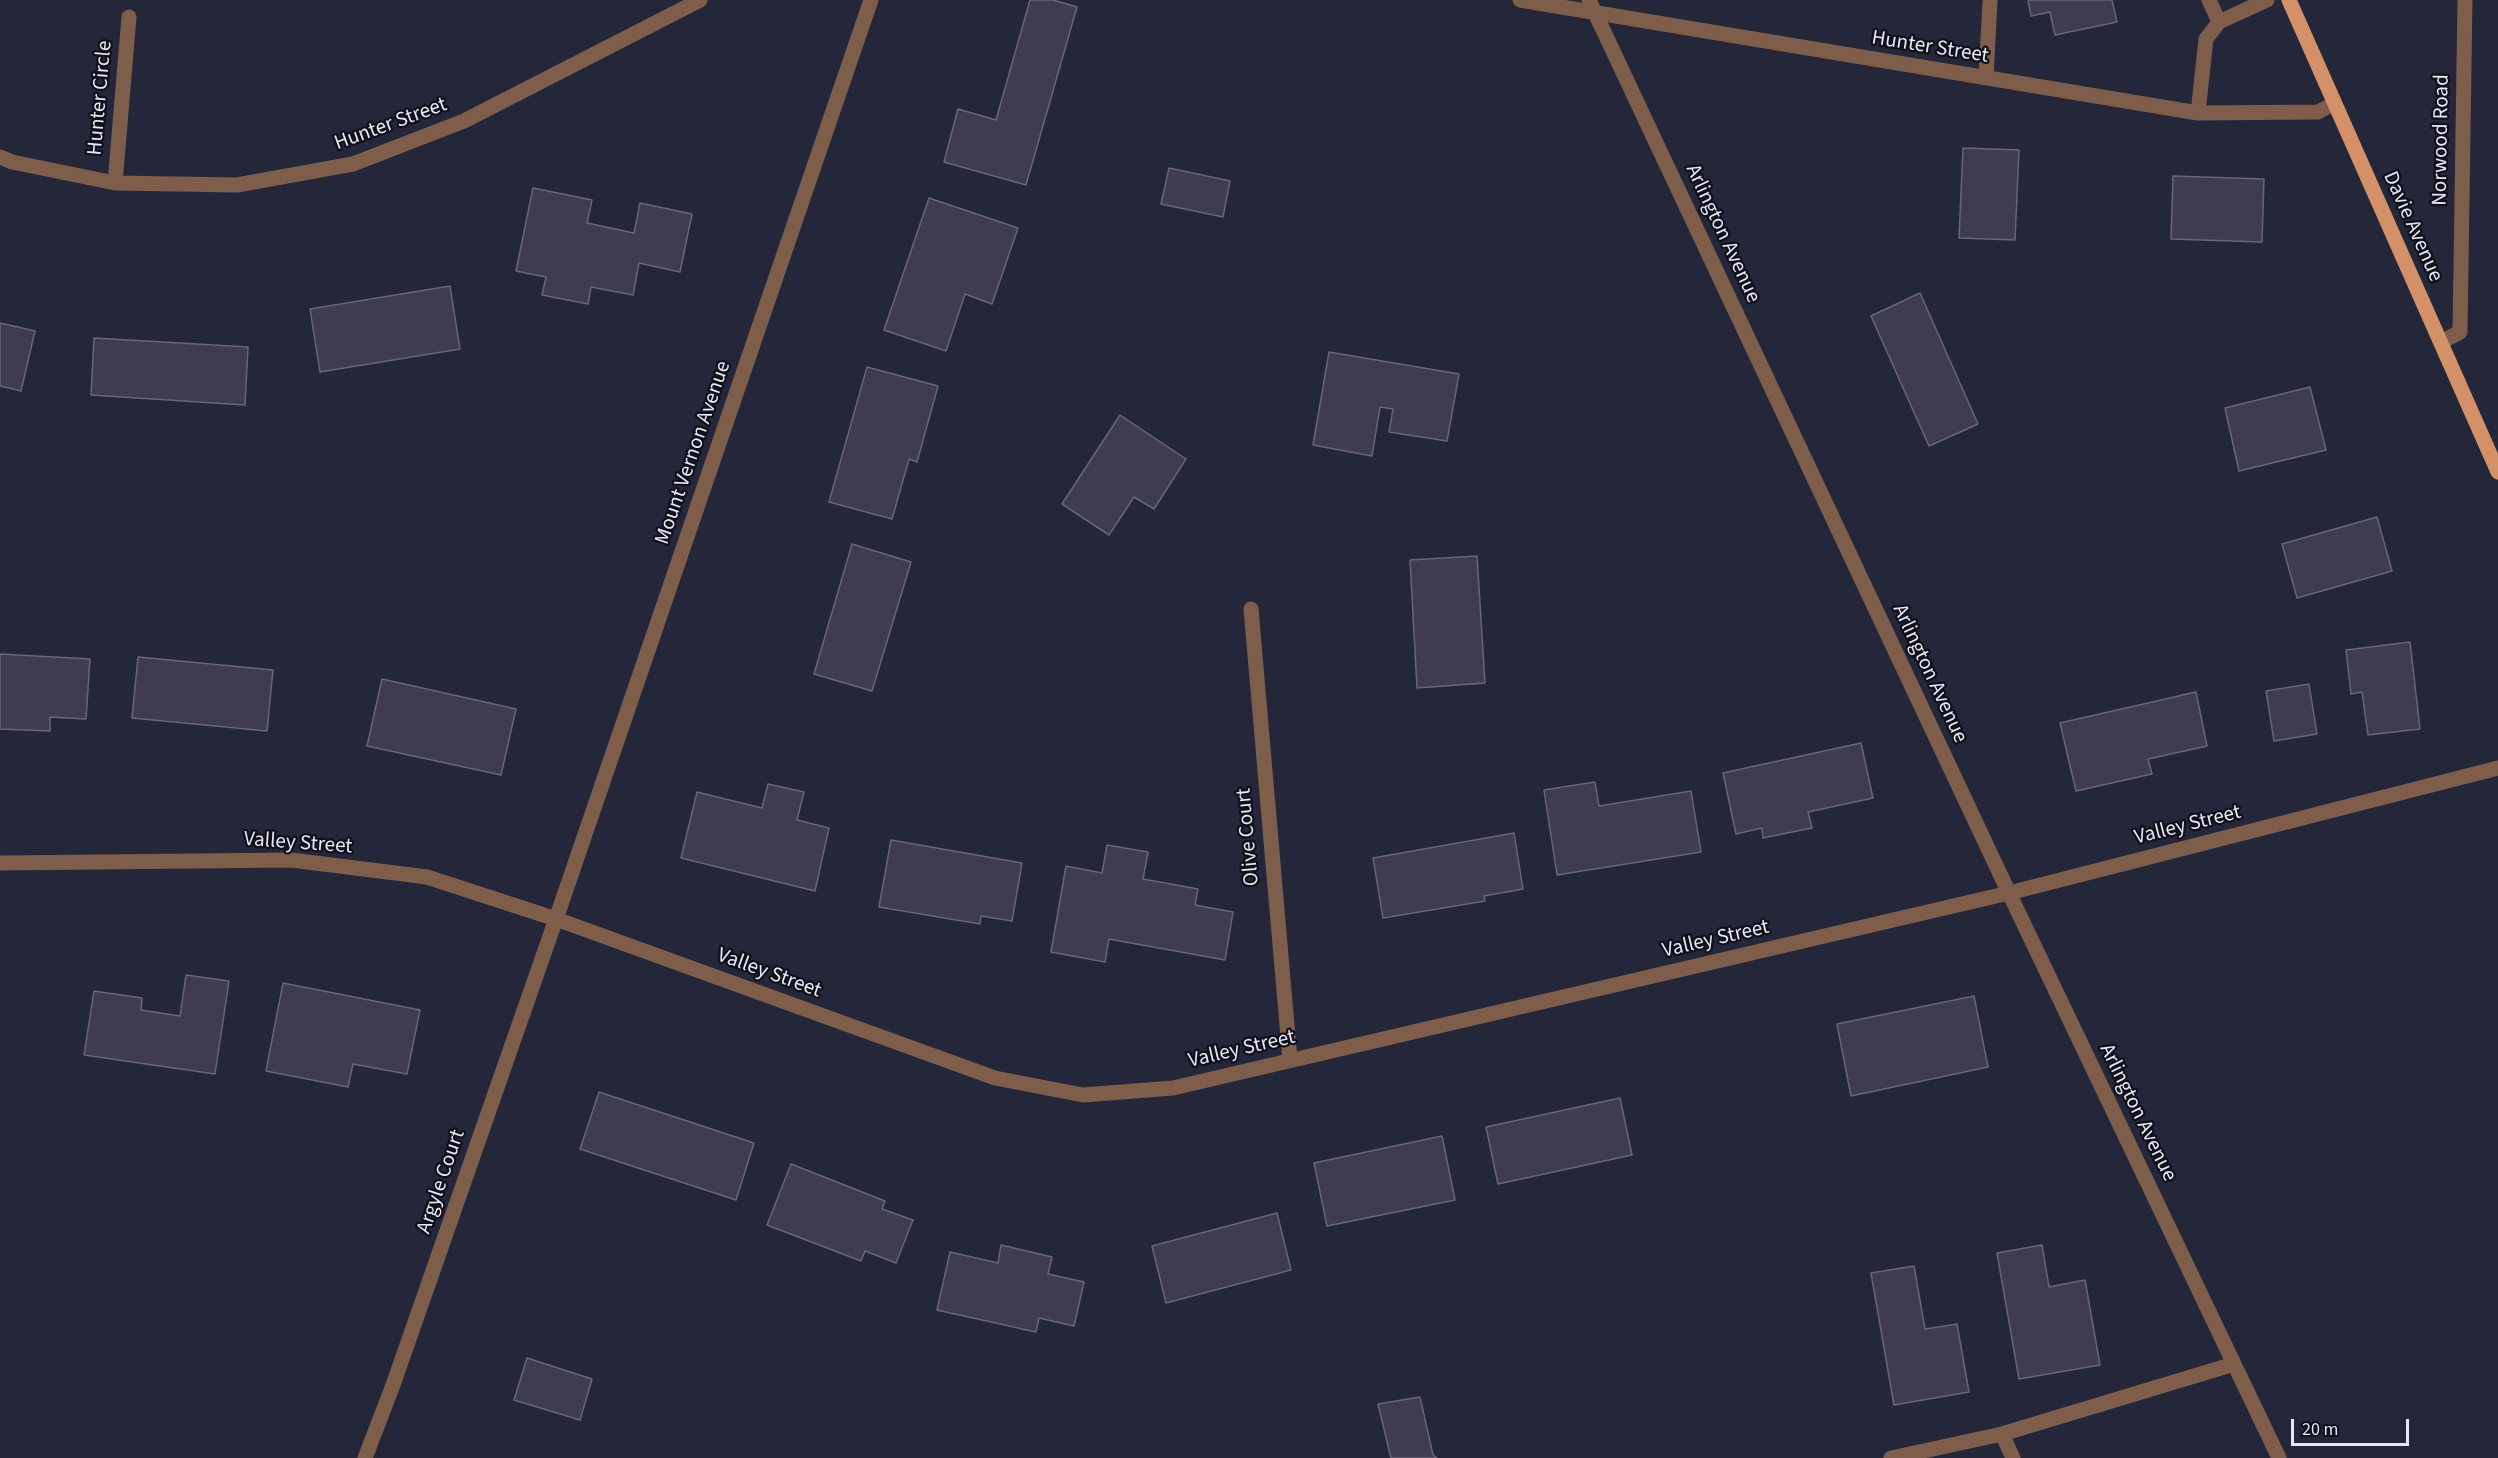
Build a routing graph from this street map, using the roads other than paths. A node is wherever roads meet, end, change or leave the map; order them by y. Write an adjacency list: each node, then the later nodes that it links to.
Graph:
1 (700, 0): 16 (street, Hunter Street)
2 (872, 0): 23 (street, Mount Vernon Avenue)
3 (1520, 0): 9 (street, Hunter Street)
4 (1990, 0): 12 (street)
5 (2209, 0): 11 (street)
6 (2267, 0): 11 (street)
7 (2289, 0): 13 (main road, Davie Avenue)
8 (2465, 0): 17 (street, Norwood Road)
9 (1592, 7): 12 (street, Hunter Street); 22 (street, Arlington Avenue)
10 (129, 17): 16 (street, Hunter Circle)
11 (2219, 22): 14 (street)
12 (1986, 78): 14 (street, Hunter Street)
13 (2333, 104): 14 (street, Hunter Street); 17 (main road, Davie Avenue)
14 (2198, 113)
15 (0, 157): 16 (street, Hunter Street)
16 (115, 183)
17 (2441, 342): 18 (main road, Davie Avenue)
18 (2498, 472)
19 (1251, 609): 24 (street, Olive Court)
20 (2498, 768): 22 (street, Valley Street)
21 (0, 863): 23 (street, Valley Street)
22 (2009, 893): 24 (street, Valley Street); 25 (street, Arlington Avenue)
23 (556, 919): 24 (street, Valley Street); 27 (street, Argyle Court)
24 (1290, 1060)
25 (2234, 1364): 26 (street); 30 (street, Arlington Avenue)
26 (2002, 1434): 28 (street); 29 (street)
27 (365, 1458)
28 (1891, 1458)
29 (2013, 1458)
30 (2279, 1458)

